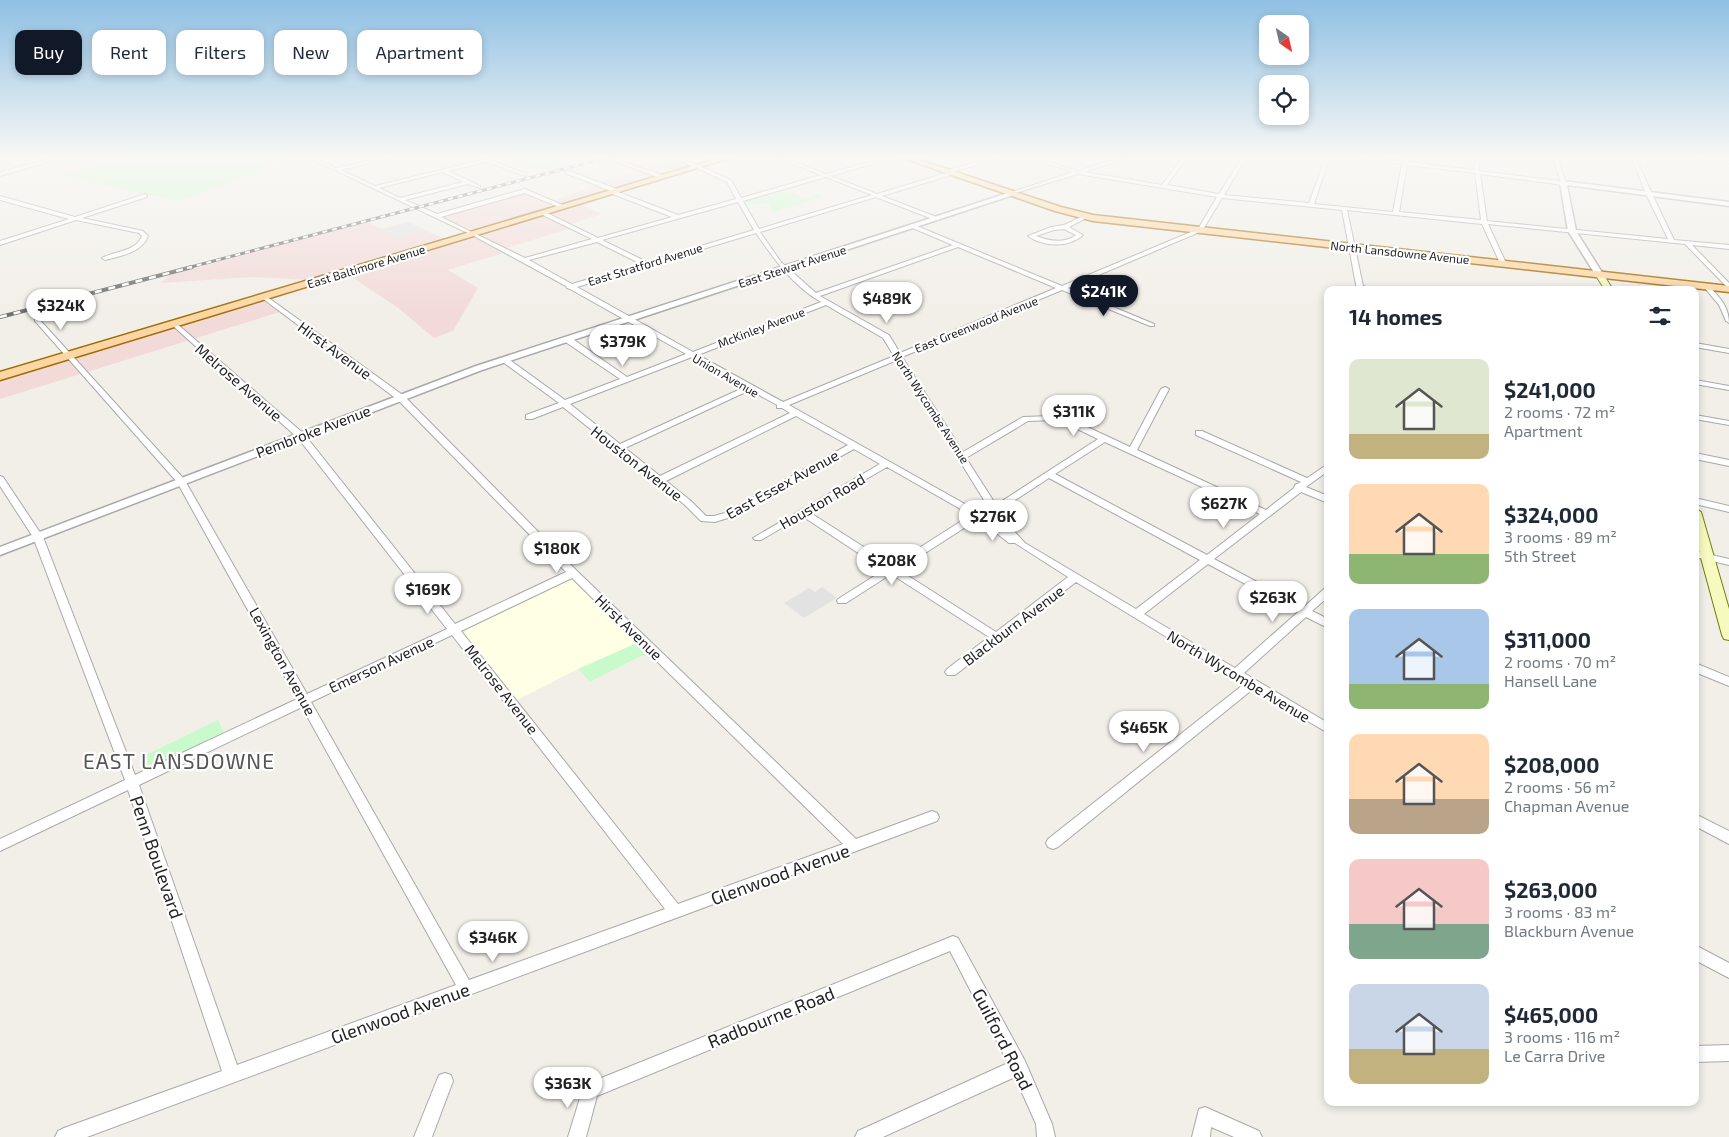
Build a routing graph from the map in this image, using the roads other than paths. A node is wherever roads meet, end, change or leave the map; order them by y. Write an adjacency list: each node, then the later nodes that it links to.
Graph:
1 (41, 209): 25 (street)
2 (106, 209): 25 (street)
3 (422, 209): 22 (street, Union Avenue)
4 (463, 209): 22 (street)
5 (556, 209): 20 (main road, East Baltimore Avenue)
6 (658, 209): 24 (street)
7 (706, 209): 24 (street)
8 (745, 209): 31 (street, North Wycombe Avenue)
9 (831, 209): 31 (street, East Stratford Avenue)
10 (913, 209): 26 (street)
11 (967, 209): 26 (street, East Stewart Avenue)
12 (1063, 209): 23 (main road, North Lansdowne Avenue)
13 (1214, 209): 30 (street)
14 (1344, 209): 39 (street)
15 (1355, 209): 21 (street)
16 (1397, 209): 21 (street)
17 (1482, 209): 27 (street)
18 (1568, 209): 32 (street)
19 (1656, 209): 35 (street)
20 (543, 213): 33 (main road, East Baltimore Avenue); 34 (street)
21 (1396, 213): 27 (street)
22 (437, 216): 33 (street, Union Avenue)
23 (1087, 216): 29 (street); 30 (main road, North Lansdowne Avenue)
24 (677, 217): 34 (street)
25 (77, 219): 36 (street); 41 (street)
26 (937, 219): 28 (street, East Stewart Avenue)
27 (1484, 223): 32 (street); 43 (street)
28 (912, 226): 38 (street); 45 (street, East Stewart Avenue)
29 (1065, 227): 29 (street)
30 (1200, 230): 39 (main road, North Lansdowne Avenue); 51 (street, East Greenwood Avenue)
31 (757, 231): 44 (street, East Stratford Avenue); 45 (street, North Wycombe Avenue)
32 (1572, 232): 35 (street); 46 (street)
33 (474, 234): 42 (street, Union Avenue); 54 (main road, East Baltimore Avenue)
34 (597, 240): 42 (street); 44 (street)
35 (1672, 241): 37 (street)
36 (0, 243)
37 (1687, 243): 40 (street); 52 (street)
38 (959, 245): 51 (street); 53 (street)
39 (1351, 247): 43 (main road, North Lansdowne Avenue); 47 (street)
40 (1729, 247)
41 (105, 258)
42 (524, 260): 50 (street, Union Avenue)
43 (1503, 263): 46 (main road, North Lansdowne Avenue)
44 (647, 264): 50 (street, East Stratford Avenue)
45 (785, 268): 53 (street, North Wycombe Avenue); 56 (street, East Stewart Avenue)
46 (1599, 274): 48 (main road); 49 (main road, North Lansdowne Avenue)
47 (1359, 286)
48 (1606, 286)
49 (1706, 286): 52 (main road, North Lansdowne Avenue); 58 (street)
50 (569, 287): 56 (street, Union Avenue)
51 (1063, 288): 60 (street); 66 (street, East Greenwood Avenue)
52 (1729, 288)
53 (815, 296): 55 (street, North Wycombe Avenue)
54 (264, 297): 59 (main road, East Baltimore Avenue); 74 (street, Hirst Avenue)
55 (826, 303): 64 (street, McKinley Avenue); 66 (street, North Wycombe Avenue)
56 (629, 319): 61 (street, Pembroke Avenue); 64 (street, Union Avenue)
57 (37, 320): 65 (street, Lexington Avenue)
58 (1729, 321)
59 (174, 324): 65 (main road, East Baltimore Avenue); 84 (street, Melrose Avenue)
60 (1152, 325)
61 (568, 339): 67 (street, Pembroke Avenue); 69 (street)
62 (1699, 346): 63 (street)
63 (1729, 351)
64 (690, 354): 69 (street, McKinley Avenue); 71 (street, Union Avenue)
65 (68, 356): 68 (main road, East Baltimore Avenue); 97 (street, Lexington Avenue)
66 (898, 356): 76 (street, East Greenwood Avenue); 89 (street, North Wycombe Avenue)
67 (504, 360): 74 (street, Pembroke Avenue); 75 (street)
68 (0, 376)
69 (625, 379): 75 (street, McKinley Avenue)
70 (1699, 383): 72 (street)
71 (749, 388): 76 (street, Union Avenue); 87 (street)
72 (1729, 388)
73 (1165, 389): 88 (street)
74 (401, 398): 84 (street, Pembroke Avenue); 116 (street, Hirst Avenue)
75 (564, 403): 79 (street, McKinley Avenue); 87 (street, Houston Avenue)
76 (780, 406): 78 (street, Union Avenue)
77 (1060, 406): 80 (street)
78 (795, 413): 86 (street, Union Avenue); 96 (street)
79 (529, 416)
80 (1054, 418): 85 (street); 89 (street)
81 (1699, 418): 82 (street)
82 (1729, 423)
83 (1199, 434): 98 (street)
84 (301, 436): 97 (street, Pembroke Avenue); 124 (street, Melrose Avenue)
85 (1102, 437): 88 (street); 94 (street)
86 (853, 446): 91 (street, Union Avenue); 106 (street, East Essex Avenue)
87 (619, 448): 96 (street, Houston Avenue)
88 (1133, 450): 104 (street)
89 (963, 456): 102 (street, North Wycombe Avenue)
90 (1699, 457): 92 (street)
91 (886, 464): 103 (street, Houston Road); 105 (street, Union Avenue)
92 (1729, 464)
93 (1324, 469): 98 (street)
94 (1048, 474): 102 (street); 113 (street)
95 (0, 480): 107 (street, Penn Boulevard)
96 (660, 480): 106 (street, Houston Avenue)
97 (181, 482): 107 (street, Pembroke Avenue); 131 (street, Lexington Avenue)
98 (1302, 484): 99 (street); 104 (street)
99 (1324, 498)
100 (1699, 502): 101 (street)
101 (1729, 509)
102 (994, 510): 105 (street); 110 (street, North Wycombe Avenue)
103 (802, 512): 108 (street, Houston Road); 115 (street)
104 (1265, 513): 113 (street)
105 (978, 515): 110 (street, North Wycombe Avenue); 115 (street)
106 (710, 520)
107 (38, 537): 111 (street, Pembroke Avenue); 133 (street, Penn Boulevard)
108 (758, 538)
109 (1699, 541): 112 (main road)
110 (1022, 545): 117 (street, North Wycombe Avenue)
111 (0, 551)
112 (1701, 556): 114 (street); 123 (main road)
113 (1207, 559): 120 (street); 121 (street)
114 (1729, 562)
115 (890, 570): 119 (street); 125 (street)
116 (573, 573): 124 (street, Emerson Avenue); 139 (street, Hirst Avenue)
117 (1076, 578): 121 (street, North Wycombe Avenue); 125 (street, Blackburn Avenue)
118 (1324, 595): 120 (street)
119 (842, 601)
120 (1305, 612): 122 (street); 128 (street)
121 (1137, 614): 128 (street, North Wycombe Avenue)
122 (1324, 622)
123 (1728, 626)
124 (455, 629): 131 (street, Emerson Avenue); 140 (street, Melrose Avenue)
125 (996, 637): 127 (street, Blackburn Avenue)
126 (1699, 669): 129 (street)
127 (951, 672)
128 (1236, 674): 130 (street, North Wycombe Avenue)
129 (1729, 682)
130 (1252, 684): 132 (street, North Wycombe Avenue); 137 (street)
131 (305, 700): 133 (street, Emerson Avenue); 144 (street, Lexington Avenue)
132 (1324, 727)
133 (132, 783): 138 (street, Emerson Avenue); 148 (street, Penn Boulevard)
134 (932, 817): 139 (street, Glenwood Avenue)
135 (1699, 822): 136 (street)
136 (1729, 838)
137 (1053, 843)
138 (0, 846)
139 (854, 846): 140 (street, Glenwood Avenue)
140 (676, 912): 144 (street, Glenwood Avenue)
141 (953, 943): 147 (street, Guilford Road); 152 (street, Radbourne Road)
142 (1699, 954): 143 (street)
143 (1729, 971)
144 (466, 989): 148 (street, Glenwood Avenue)
145 (1729, 1053): 146 (street)
146 (1699, 1054)
147 (1019, 1067): 153 (street); 154 (street, Guilford Road)
148 (232, 1075): 150 (street, Glenwood Avenue)
149 (445, 1081): 151 (street)
150 (64, 1137)
151 (423, 1137)
152 (577, 1137)
153 (864, 1137)
154 (1046, 1137)
155 (1200, 1137): 156 (street)
156 (1253, 1137)

